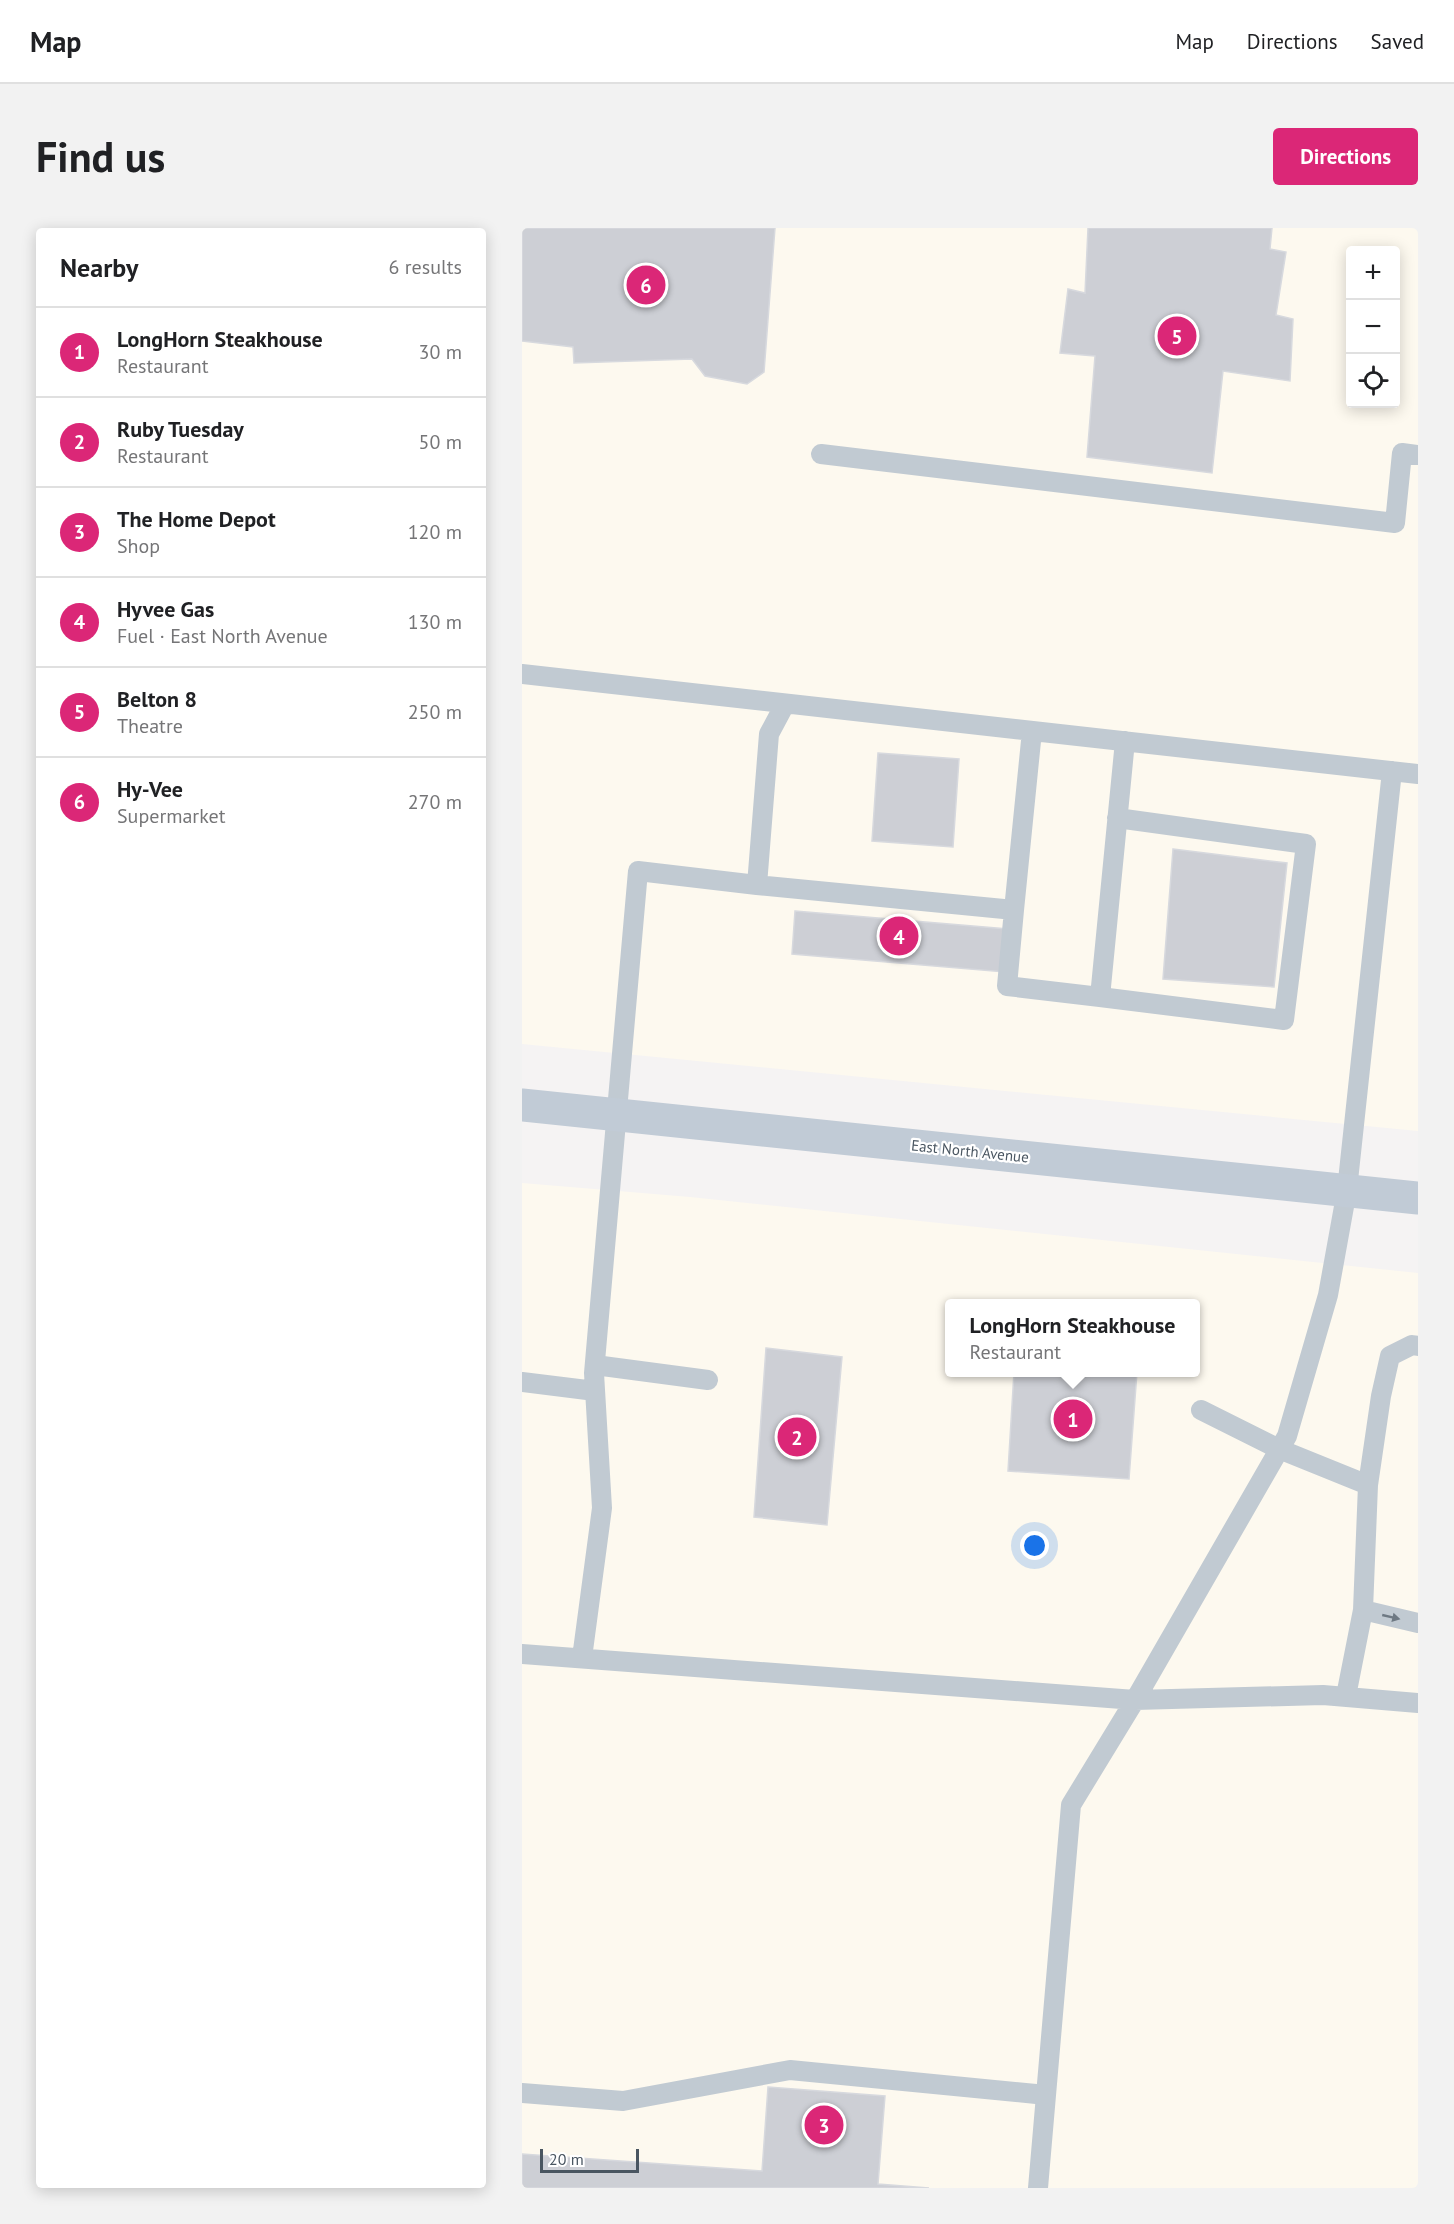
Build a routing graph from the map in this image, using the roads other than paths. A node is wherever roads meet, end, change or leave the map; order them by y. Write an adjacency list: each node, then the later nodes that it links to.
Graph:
1 (821, 454): 2 (lane)
2 (1418, 455)
3 (522, 674): 4 (lane)
4 (786, 704): 5 (lane); 10 (lane)
5 (1032, 730): 6 (lane); 11 (lane)
6 (1125, 741): 7 (lane); 9 (lane)
7 (1392, 771): 8 (lane); 15 (lane)
8 (1418, 774)
9 (1117, 818): 12 (lane); 12 (lane)
10 (757, 885): 11 (lane); 14 (lane)
11 (1014, 910): 12 (lane)
12 (1100, 997)
13 (522, 1105): 14 (main road, East North Avenue)
14 (617, 1114): 15 (main road, East North Avenue); 18 (lane)
15 (1347, 1190): 16 (main road, East North Avenue); 23 (lane)
16 (1418, 1198)
17 (1418, 1346): 24 (lane)
18 (595, 1365): 19 (lane); 21 (lane)
19 (708, 1380)
20 (522, 1382): 21 (lane)
21 (595, 1391): 28 (lane)
22 (1201, 1410): 23 (lane)
23 (1279, 1449): 24 (lane); 30 (lane)
24 (1368, 1485): 25 (lane)
25 (1363, 1610): 26 (lane, one-way to 26); 29 (lane)
26 (1418, 1623)
27 (522, 1654): 28 (lane)
28 (582, 1658): 30 (lane)
29 (1346, 1696): 30 (lane); 31 (lane)
30 (1135, 1700): 33 (lane)
31 (1418, 1703)
32 (522, 2093): 33 (lane)
33 (1046, 2095): 34 (lane)
34 (1038, 2188)

